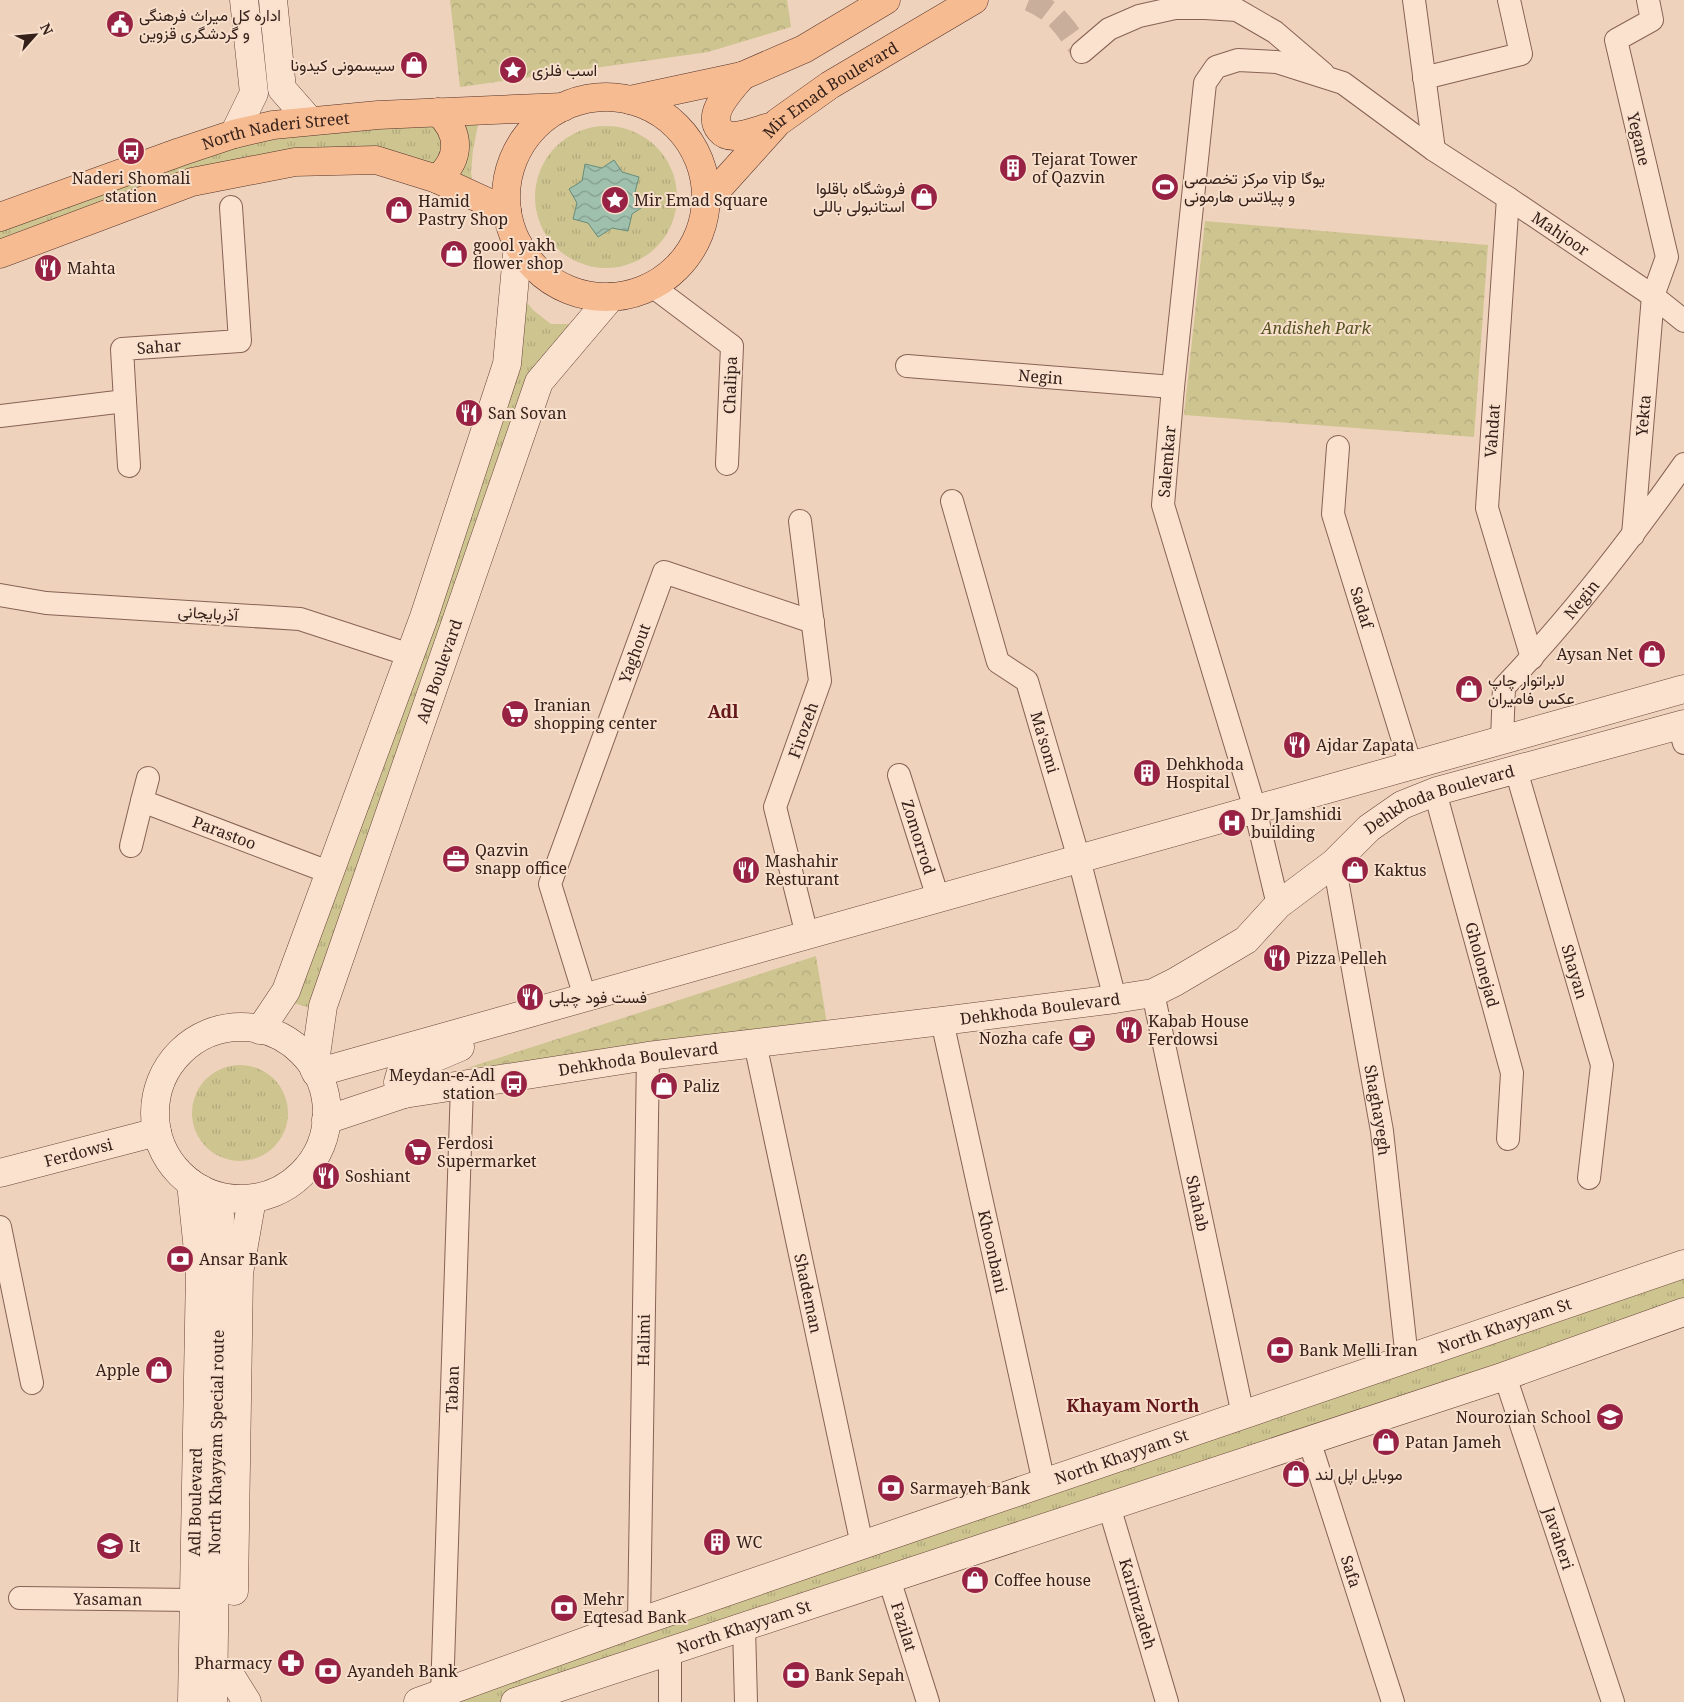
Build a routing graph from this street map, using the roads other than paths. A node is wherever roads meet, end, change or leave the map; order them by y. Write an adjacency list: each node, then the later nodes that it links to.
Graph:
1 (244, 0): 18 (main road)
2 (273, 0): 16 (main road)
3 (886, 0): 10 (main road)
4 (974, 0): 17 (main road, Mir Emad Boulevard)
5 (1414, 0): 11 (street)
6 (1510, 0): 11 (street)
7 (1648, 0): 29 (street, Yegane)
8 (1082, 52): 12 (street)
9 (1216, 67): 12 (street, Mahjoor); 33 (street, Salemkar)
10 (742, 76): 13 (main road); 17 (main road)
11 (1424, 78): 19 (street)
12 (1330, 79): 19 (street, Mahjoor)
13 (630, 100): 14 (main road); 22 (main road)
14 (563, 107): 15 (main road, North Naderi Street); 24 (main road)
15 (438, 112): 16 (main road, North Naderi Street); 20 (main road)
16 (310, 121): 18 (main road, North Naderi Street)
17 (773, 126): 22 (main road, Mir Emad Boulevard)
18 (234, 134): 25 (main road, North Naderi Street)
19 (1434, 150): 21 (street, Mahjoor)
20 (437, 180): 24 (main road, North Naderi Street); 27 (main road, North Naderi Street)
21 (1508, 198): 29 (street, Mahjoor); 46 (street, Vahdat)
22 (706, 202): 28 (main road)
23 (231, 207): 34 (street, Sahar)
24 (507, 211): 26 (main road)
25 (0, 217)
26 (518, 244): 30 (main road); 45 (main road, Adl Boulevard)
27 (0, 254)
28 (652, 286): 30 (main road); 37 (street, Chalipa)
29 (1653, 296): 31 (street, Mahjoor); 42 (street, Yekta)
30 (611, 297): 72 (main road, Adl Boulevard)
31 (1684, 321)
32 (907, 366): 33 (street, Negin)
33 (1173, 387): 56 (street, Salemkar)
34 (125, 401): 35 (street); 39 (street)
35 (0, 416)
36 (1338, 447): 50 (street, Sadaf)
37 (727, 464)
38 (1684, 464): 42 (street, Negin)
39 (130, 466)
40 (952, 501): 58 (street, Ma'somi)
41 (800, 521): 44 (street, Firozeh)
42 (1633, 535): 46 (street, Negin)
43 (0, 595): 45 (street, آذربایجانی)
44 (813, 622): 63 (street, Firozeh); 65 (street, Yaghout)
45 (410, 655): 60 (main road, Adl Boulevard)
46 (1532, 658): 49 (street, Negin)
47 (1684, 689): 49 (main road, Dehkhoda Boulevard)
48 (1682, 731): 51 (main road, Dehkhoda Boulevard)
49 (1502, 740): 50 (main road, Dehkhoda Boulevard)
50 (1411, 766): 56 (main road, Dehkhoda Boulevard)
51 (1516, 770): 54 (main road, Dehkhoda Boulevard); 79 (street, Shayan)
52 (899, 775): 61 (street, Zomorrod)
53 (148, 778): 55 (street)
54 (1435, 792): 59 (main road, Dehkhoda Boulevard); 77 (street, Gholonejad)
55 (142, 801): 57 (street); 60 (street, Parastoo)
56 (1255, 809): 58 (main road, Dehkhoda Boulevard); 62 (street, Salemkar)
57 (131, 846)
58 (1079, 859): 61 (main road, Dehkhoda Boulevard); 66 (street, Ma'somi)
59 (1334, 863): 62 (main road, Dehkhoda Boulevard); 85 (street, Shaghayegh)
60 (330, 873): 69 (main road, Adl Boulevard)
61 (938, 898): 63 (main road, Dehkhoda Boulevard)
62 (1278, 905): 64 (main road, Dehkhoda Boulevard)
63 (807, 935): 65 (main road, Dehkhoda Boulevard)
64 (1153, 993): 66 (main road, Dehkhoda Boulevard); 88 (street, Shahab)
65 (585, 997): 67 (main road, Dehkhoda Boulevard)
66 (1115, 999): 68 (main road, Dehkhoda Boulevard)
67 (553, 1006): 72 (main road, Dehkhoda Boulevard); 74 (main road)
68 (942, 1021): 70 (main road, Dehkhoda Boulevard); 90 (street, Khoonbani)
69 (260, 1030): 72 (main road); 76 (main road)
70 (755, 1043): 71 (main road, Dehkhoda Boulevard); 92 (street, Shademan)
71 (648, 1056): 73 (main road, Dehkhoda Boulevard); 96 (street, Halimi)
72 (315, 1071): 75 (main road)
73 (462, 1085): 74 (main road, Dehkhoda Boulevard); 100 (street, Taban)
74 (404, 1094): 75 (main road, Dehkhoda Boulevard)
75 (326, 1120): 81 (main road)
76 (157, 1132): 78 (main road, Ferdowsi); 80 (main road)
77 (1508, 1139)
78 (0, 1173)
79 (1589, 1178)
80 (196, 1186): 81 (main road); 95 (main road, Adl Boulevard); 102 (main road, North Khayyam Special route)
81 (252, 1199): 99 (main road)
82 (0, 1226): 87 (street)
83 (1684, 1264): 85 (main road, North Khayyam St)
84 (1684, 1312): 86 (main road, North Khayyam St)
85 (1407, 1359): 88 (main road, North Khayyam St)
86 (1505, 1376): 89 (main road, North Khayyam St); 110 (street, Javaheri)
87 (32, 1383)
88 (1243, 1415): 90 (main road, North Khayyam St)
89 (1310, 1440): 91 (main road, North Khayyam St); 109 (street, Safa)
90 (1044, 1483): 92 (main road, North Khayyam St)
91 (1109, 1506): 93 (main road, North Khayyam St); 108 (street, Karimzadeh)
92 (862, 1545): 96 (main road, North Khayyam St)
93 (889, 1579): 97 (main road, North Khayyam St); 107 (street, Fazilat)
94 (20, 1598): 95 (street, Yasaman)
95 (194, 1600): 101 (main road, Adl Boulevard)
96 (639, 1622): 100 (main road, North Khayyam St)
97 (744, 1627): 98 (main road, North Khayyam St); 106 (street)
98 (670, 1651): 104 (main road, North Khayyam St); 105 (street)
99 (232, 1690): 103 (main road)
100 (430, 1698)
101 (192, 1702)
102 (213, 1702)
103 (247, 1702)
104 (515, 1702)
105 (670, 1702)
106 (746, 1702)
107 (928, 1702)
108 (1167, 1702)
109 (1393, 1702)
110 (1613, 1702)

